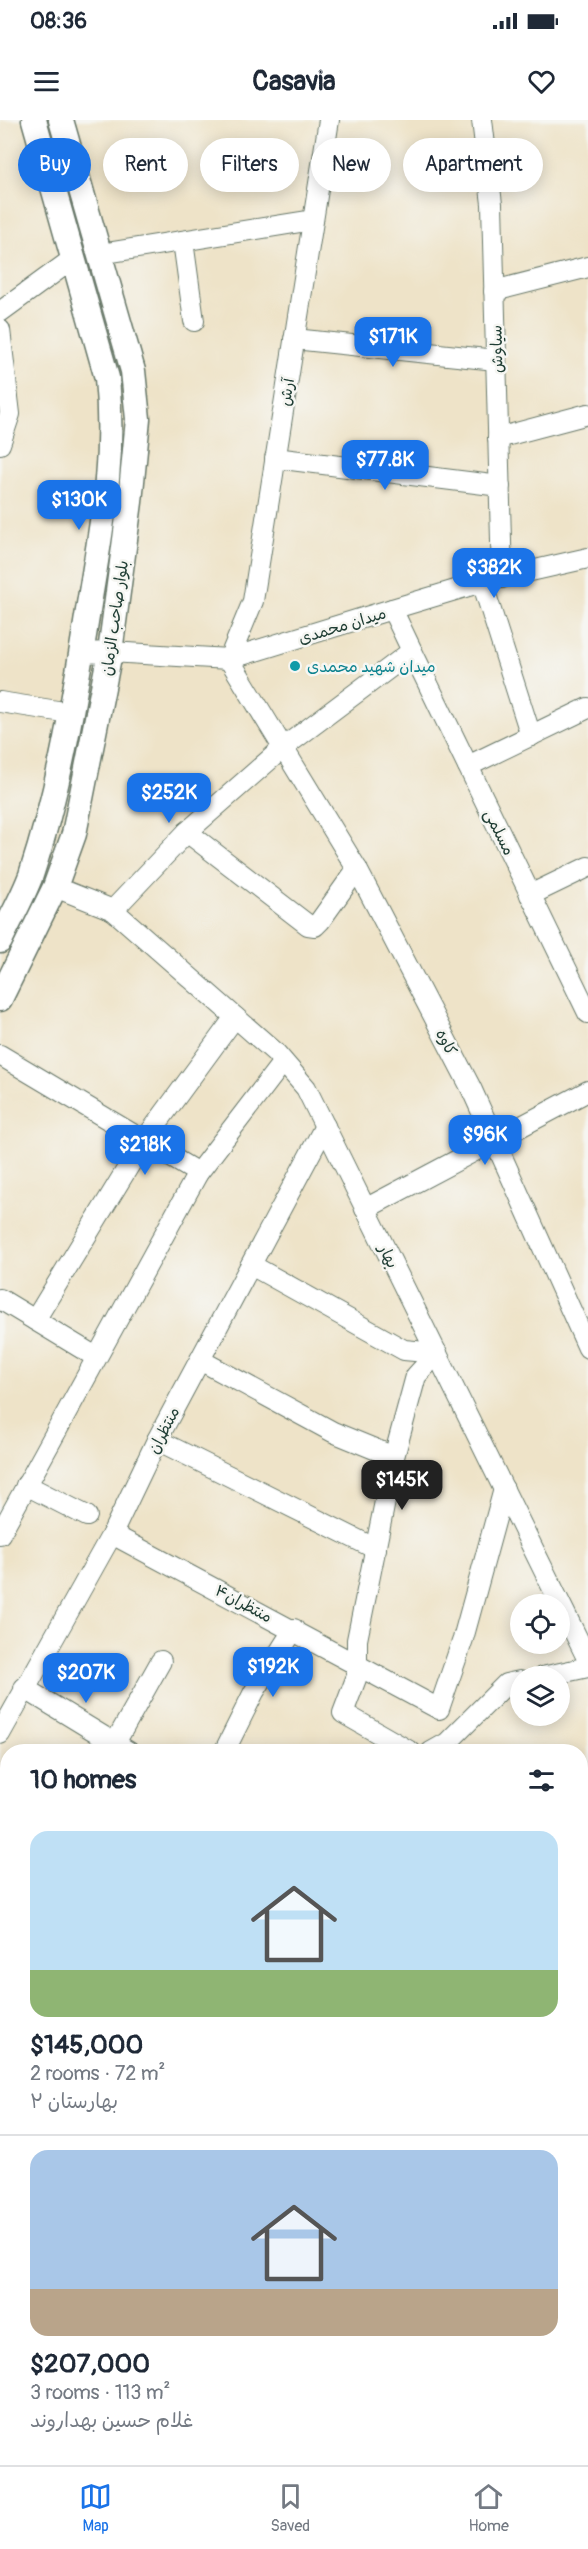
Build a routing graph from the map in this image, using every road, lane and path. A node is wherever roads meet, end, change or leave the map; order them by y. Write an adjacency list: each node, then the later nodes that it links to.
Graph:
1 (34, 120): 8 (main road, بلوار صاحب الزمان)
2 (61, 120): 7 (main road, بلوار صاحب الزمان)
3 (328, 120): 5 (street, آرش)
4 (482, 120): 10 (street, سیاوش)
5 (313, 220): 6 (street); 14 (street, آرش)
6 (183, 240): 7 (street); 12 (street)
7 (100, 254): 26 (main road, بلوار صاحب الزمان)
8 (74, 258): 11 (street); 27 (main road, بلوار صاحب الزمان)
9 (588, 267): 10 (street)
10 (494, 291): 15 (street, سیاوش)
11 (0, 312)
12 (194, 321)
13 (0, 330): 18 (street)
14 (294, 339): 15 (street); 19 (street, آرش)
15 (496, 360): 17 (street, سیاوش)
16 (588, 414): 17 (street)
17 (498, 438): 20 (street, سیاوش)
18 (0, 444)
19 (275, 458): 20 (street); 28 (street, آرش)
20 (500, 486): 22 (street, سیاوش)
21 (588, 558): 22 (street)
22 (502, 578): 23 (street)
23 (482, 582): 24 (street); 32 (street)
24 (392, 609): 25 (street, میدان محمدی); 28 (street, میدان محمدی)
25 (411, 651): 33 (street); 34 (street, مسلمی)
26 (110, 652): 27 (street); 28 (street); 38 (main road, بلوار صاحب الزمان)
27 (81, 653): 31 (main road, بلوار صاحب الزمان)
28 (229, 659): 33 (street)
29 (0, 702): 31 (street)
30 (588, 708): 32 (street)
31 (70, 713): 41 (main road, بلوار صاحب الزمان)
32 (531, 736): 34 (street)
33 (284, 747): 35 (street); 37 (street, کاوه)
34 (468, 766): 39 (street, مسلمی)
35 (187, 832): 37 (street); 40 (street)
36 (588, 867): 39 (street)
37 (357, 869): 49 (street, کاوه)
38 (54, 887): 40 (street, بهار); 42 (main road, بلوار صاحب الزمان)
39 (530, 895): 43 (street, مسلمی)
40 (113, 910): 44 (street, بهار)
41 (0, 941)
42 (0, 999)
43 (588, 1013)
44 (235, 1017): 46 (street, بهار); 50 (street)
45 (0, 1055): 50 (street)
46 (284, 1062): 48 (street, بهار); 51 (street)
47 (588, 1091): 49 (street)
48 (325, 1126): 52 (street, بهار); 53 (street, منتظران)
49 (494, 1140): 52 (street); 56 (street, کاوه)
50 (144, 1141): 51 (street); 55 (street)
51 (198, 1173): 58 (street)
52 (365, 1209): 57 (street, بهار)
53 (251, 1265): 57 (street); 59 (street, منتظران)
54 (0, 1299): 55 (street)
55 (35, 1320): 58 (street)
56 (588, 1348)
57 (437, 1353): 61 (street); 63 (street, بهار)
58 (96, 1357): 62 (street)
59 (200, 1360): 60 (street, منتظران); 61 (street)
60 (157, 1440): 66 (street, منتظران); 67 (street)
61 (394, 1457): 67 (street)
62 (26, 1485): 64 (street); 65 (street)
63 (504, 1490): 69 (street, بهار); 71 (street, منتظران۴)
64 (87, 1516)
65 (0, 1534)
66 (112, 1534): 68 (street, منتظران۴); 75 (street, منتظران)
67 (376, 1549): 71 (street)
68 (294, 1629): 71 (street, منتظران۴); 79 (street)
69 (588, 1660)
70 (161, 1661): 78 (street)
71 (356, 1663): 80 (street)
72 (588, 1668): 73 (street)
73 (570, 1672)
74 (510, 1683): 81 (street)
75 (24, 1688): 76 (street, منتظران); 77 (street)
76 (0, 1734)
77 (115, 1744)
78 (124, 1744)
79 (228, 1744)
80 (397, 1744)
81 (445, 1744)

